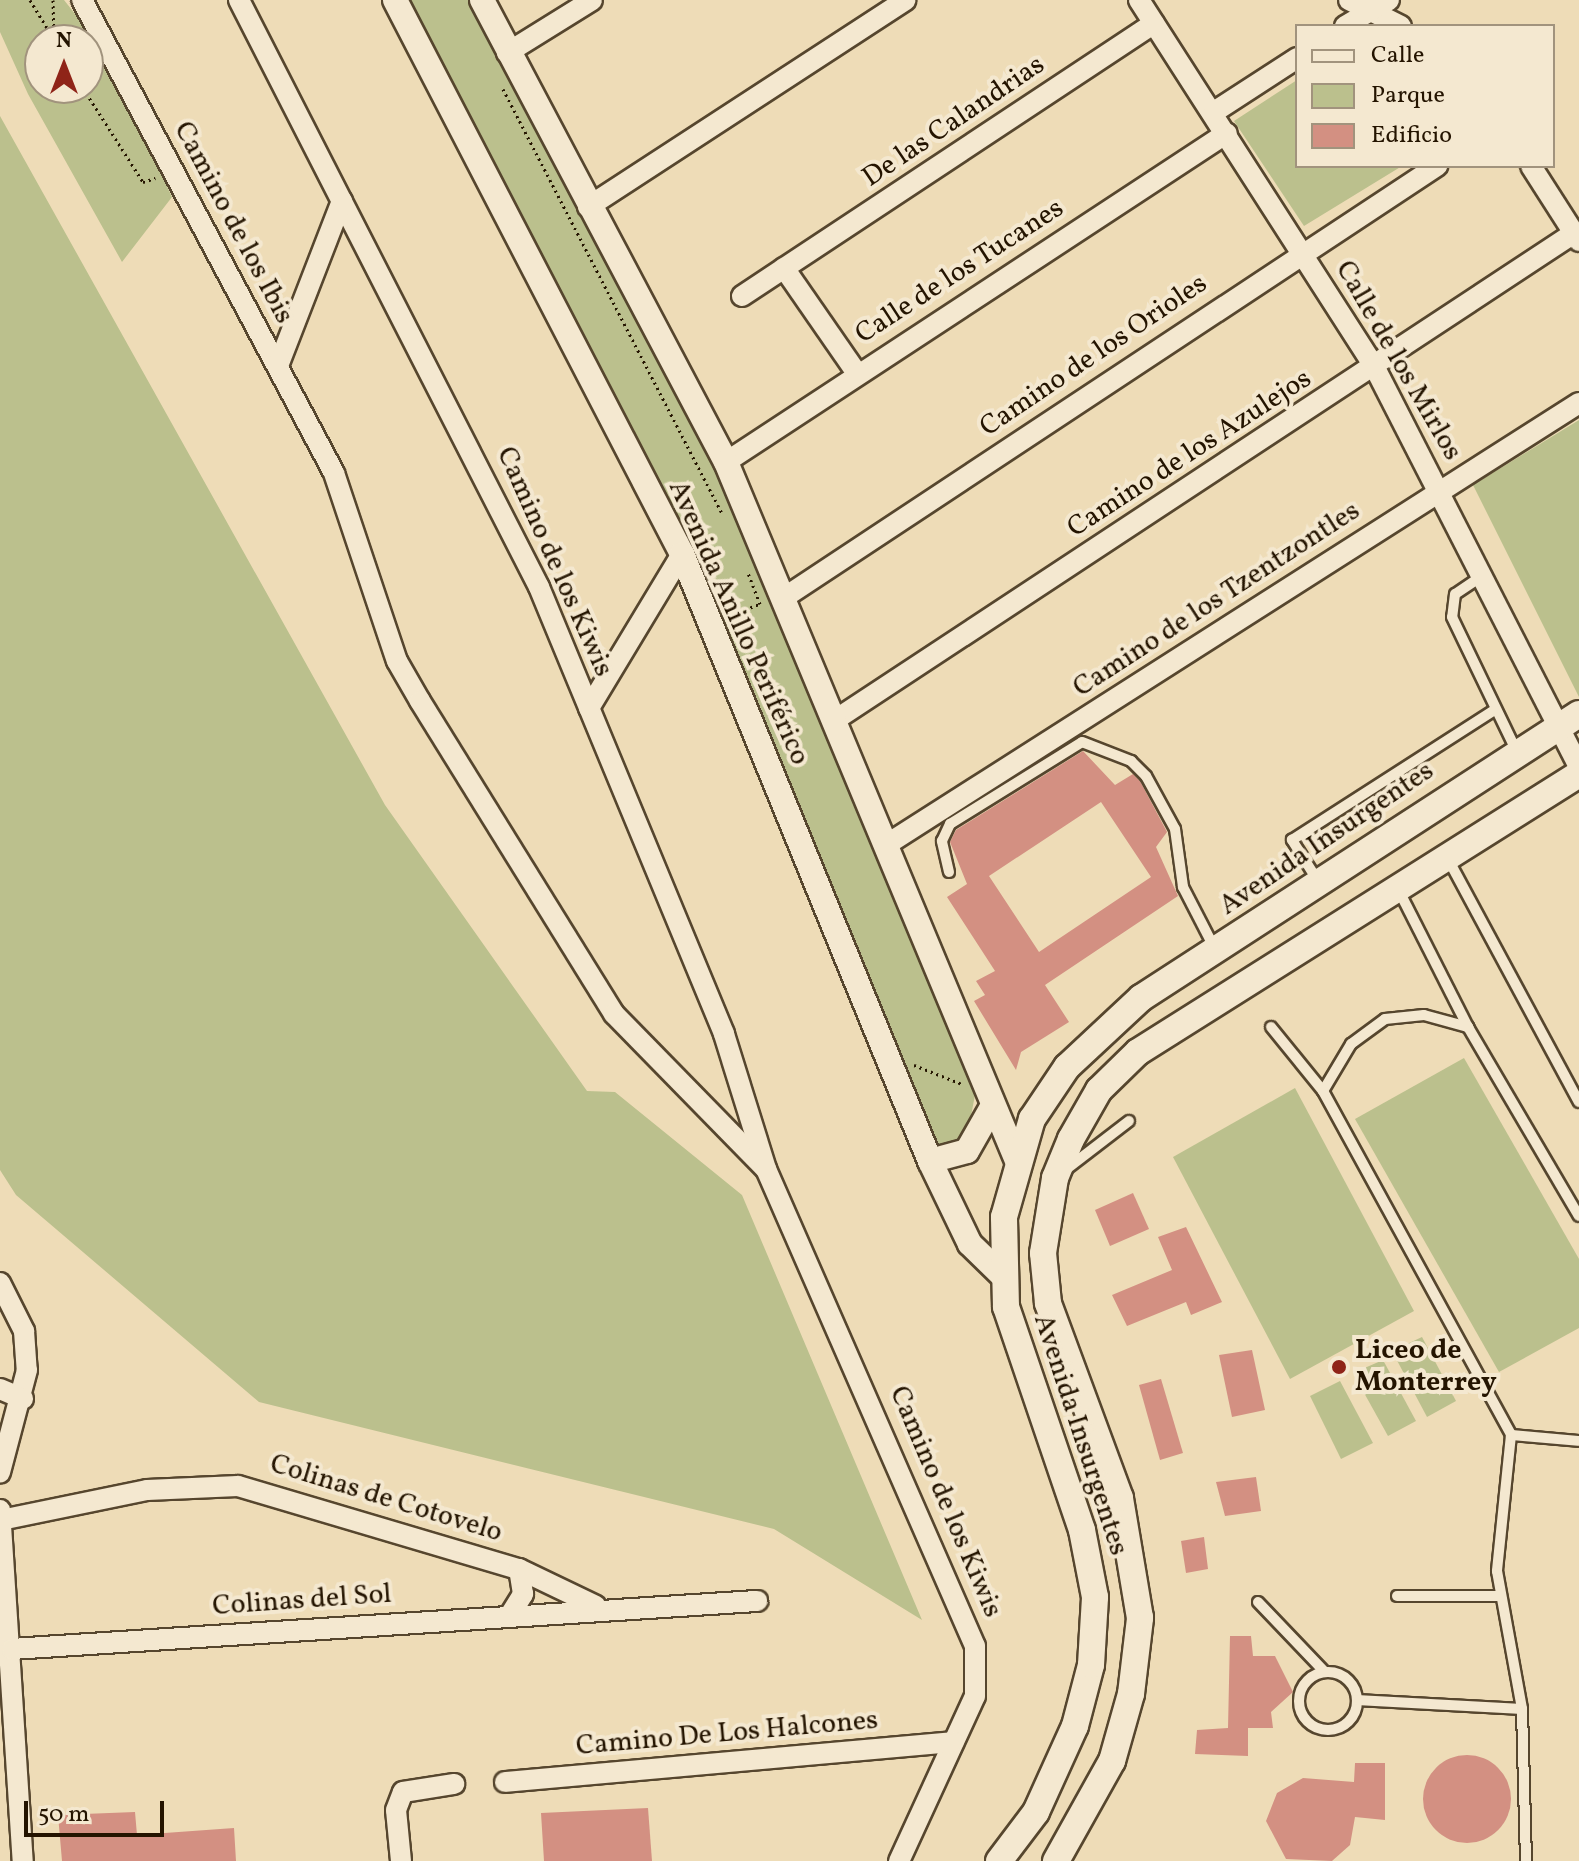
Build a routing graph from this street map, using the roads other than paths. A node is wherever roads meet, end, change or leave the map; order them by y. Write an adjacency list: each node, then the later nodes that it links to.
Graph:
1 (82, 0): 26 (street, Camino de los Ibis)
2 (239, 0): 20 (street, Camino de los Kiwis)
3 (395, 0): 33 (street, Avenida Anillo Periférico)
4 (482, 0): 14 (street, Avenida Anillo Periférico)
5 (592, 0): 14 (street)
6 (906, 0): 21 (street)
7 (1139, 0): 11 (street, Calle de los Mirlos)
8 (1349, 0): 10 (street)
9 (1389, 0): 10 (street)
10 (1368, 11): 12 (street); 13 (street)
11 (1154, 23): 16 (street, Calle de los Mirlos); 24 (street, De las Calandrias)
12 (1348, 24)
13 (1397, 24)
14 (507, 53): 21 (street, Avenida Anillo Periférico)
15 (1295, 59): 16 (street)
16 (1214, 112): 17 (street, Calle de los Mirlos)
17 (1227, 133): 23 (street, Calle de los Mirlos); 28 (street, Calle de los Tucanes)
18 (1434, 168): 23 (street, Camino de los Orioles)
19 (1532, 168): 22 (street)
20 (342, 201): 26 (street); 36 (street, Camino de los Kiwis)
21 (588, 207): 30 (street, Avenida Anillo Periférico)
22 (1577, 237): 27 (street, Camino de los Azulejos)
23 (1301, 250): 27 (street, Calle de los Mirlos); 35 (street, Camino de los Orioles)
24 (784, 268): 25 (street, De las Calandrias); 28 (street)
25 (742, 296)
26 (278, 366): 31 (street, Camino de los Ibis)
27 (1374, 366): 32 (street, Calle de los Mirlos); 38 (street, Camino de los Azulejos)
28 (856, 372): 30 (street, Calle de los Tucanes)
29 (1579, 403): 32 (street, Camino de los Tzentzontles)
30 (726, 462): 35 (street, Avenida Anillo Periférico)
31 (334, 473): 57 (street, Camino de los Kiwis)
32 (1440, 492): 34 (street, Calle de los Mirlos); 43 (street, Camino de los Tzentzontles)
33 (682, 554): 36 (street); 55 (street, Avenida Anillo Periférico)
34 (1482, 576): 37 (lane); 39 (street, Calle de los Mirlos)
35 (785, 597): 38 (street, Avenida Anillo Periférico)
36 (589, 708): 57 (street, Camino de los Kiwis)
37 (1496, 709): 40 (lane); 46 (lane)
38 (835, 720): 43 (street, Avenida Anillo Periférico)
39 (1569, 721): 40 (main road, Avenida Insurgentes); 41 (street, Calle de los Mirlos)
40 (1518, 753): 46 (main road, Avenida Insurgentes)
41 (1579, 766)
42 (1579, 774): 44 (main road, Avenida Insurgentes)
43 (886, 845): 53 (street, Avenida Anillo Periférico)
44 (1447, 857): 47 (main road, Avenida Insurgentes); 52 (lane)
45 (949, 872): 48 (lane)
46 (1318, 881): 48 (main road, Avenida Insurgentes)
47 (1395, 884): 50 (lane); 58 (main road, Avenida Insurgentes)
48 (1216, 951): 56 (main road, Avenida Insurgentes)
49 (1271, 1027): 51 (lane)
50 (1468, 1027): 51 (lane); 59 (lane)
51 (1323, 1091): 64 (lane)
52 (1579, 1102)
53 (991, 1109): 55 (street); 56 (street, Avenida Anillo Periférico)
54 (1129, 1121): 58 (lane)
55 (930, 1161): 60 (street, Avenida Anillo Periférico)
56 (1018, 1163): 60 (main road, Avenida Insurgentes)
57 (766, 1169): 80 (street, Camino de los Kiwis)
58 (1055, 1178): 87 (main road, Avenida Insurgentes)
59 (1579, 1216)
60 (1005, 1278): 86 (main road, Avenida Insurgentes)
61 (0, 1283): 63 (street)
62 (0, 1389): 63 (street)
63 (23, 1399): 66 (street)
64 (1511, 1435): 65 (lane); 71 (lane)
65 (1579, 1441)
66 (0, 1472)
67 (0, 1506): 68 (street)
68 (1, 1520): 69 (street, Colinas de Cotovelo); 76 (street)
69 (519, 1569): 74 (street, Colinas de Cotovelo); 75 (street, Colinas de Cotovelo)
70 (1397, 1596): 71 (lane)
71 (1500, 1596): 79 (lane)
72 (757, 1601): 74 (street, Colinas del Sol)
73 (1258, 1602): 77 (lane)
74 (596, 1606): 75 (street, Colinas del Sol)
75 (510, 1615): 76 (street, Colinas del Sol)
76 (12, 1649): 83 (street)
77 (1324, 1671): 78 (lane); 78 (lane)
78 (1357, 1700): 79 (lane)
79 (1522, 1709): 88 (lane)
80 (953, 1742): 81 (street, Camino De Los Halcones); 85 (street, Camino de los Kiwis)
81 (505, 1782)
82 (454, 1784): 84 (street)
83 (23, 1861)
84 (401, 1861)
85 (899, 1861)
86 (999, 1861)
87 (1056, 1861)
88 (1526, 1861)

